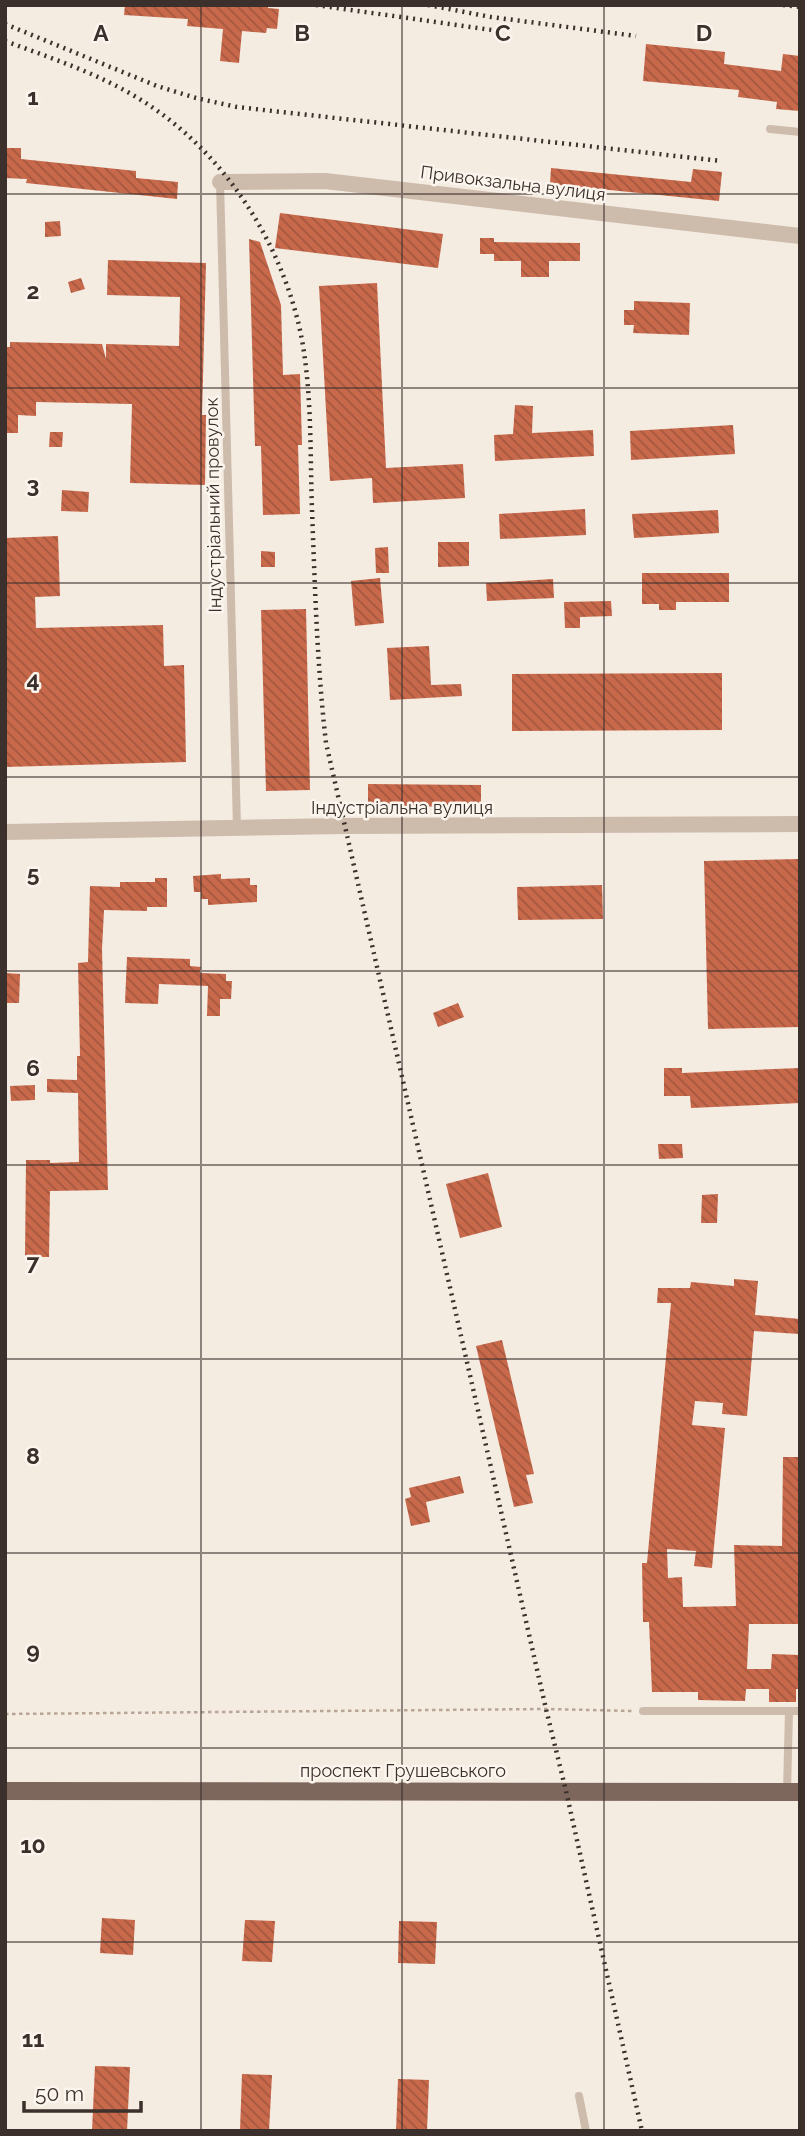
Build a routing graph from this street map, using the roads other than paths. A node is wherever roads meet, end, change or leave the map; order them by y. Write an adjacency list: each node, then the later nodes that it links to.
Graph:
1 (771, 129): 2 (lane)
2 (800, 132)
3 (220, 182): 4 (street, Привокзальна вулиця); 6 (lane, Індустріальний провулок)
4 (800, 236)
5 (800, 824): 6 (street, Індустріальна вулиця)
6 (237, 827): 7 (street, Індустріальна вулиця)
7 (5, 832)
8 (643, 1711): 9 (lane)
9 (789, 1711): 10 (lane); 12 (lane)
10 (800, 1711)
11 (5, 1791): 12 (main road, проспект Грушевського)
12 (793, 1792)
13 (579, 2096): 14 (lane)
14 (586, 2131)

